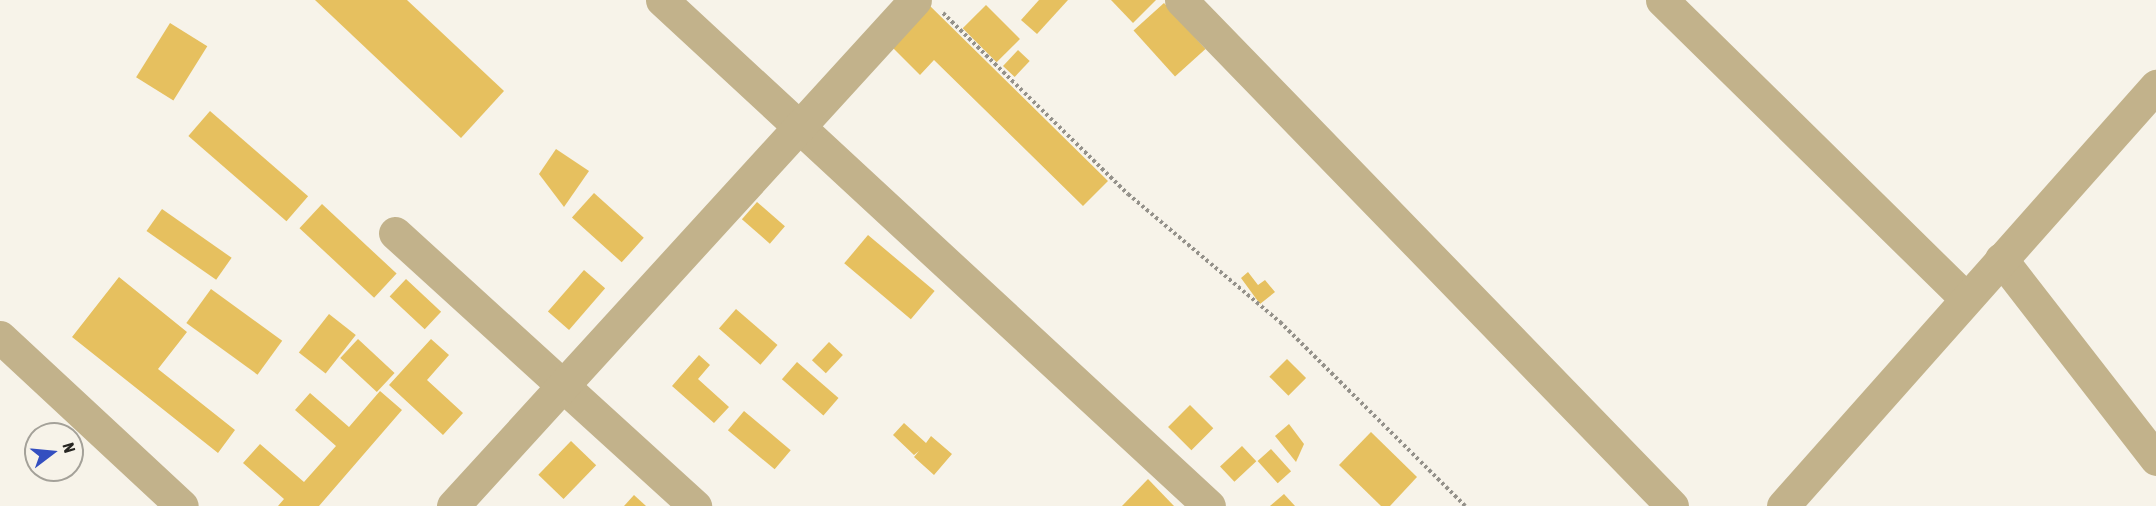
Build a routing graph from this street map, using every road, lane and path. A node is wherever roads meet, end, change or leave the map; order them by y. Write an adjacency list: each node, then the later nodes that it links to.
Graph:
1 (662, 0): 6 (street)
2 (1181, 0): 18 (street)
3 (1662, 0): 9 (street)
4 (926, 4): 6 (street); 17 (path)
5 (2156, 86): 8 (street)
6 (799, 128): 11 (street); 16 (street)
7 (395, 233): 11 (street)
8 (2001, 259): 9 (street); 12 (street)
9 (1966, 299): 19 (street)
10 (0, 337): 13 (street)
11 (562, 386): 14 (street); 15 (street)
12 (2156, 459)
13 (182, 506)
14 (453, 506)
15 (695, 506)
16 (1209, 506)
17 (1465, 506)
18 (1672, 506)
19 (1783, 506)

